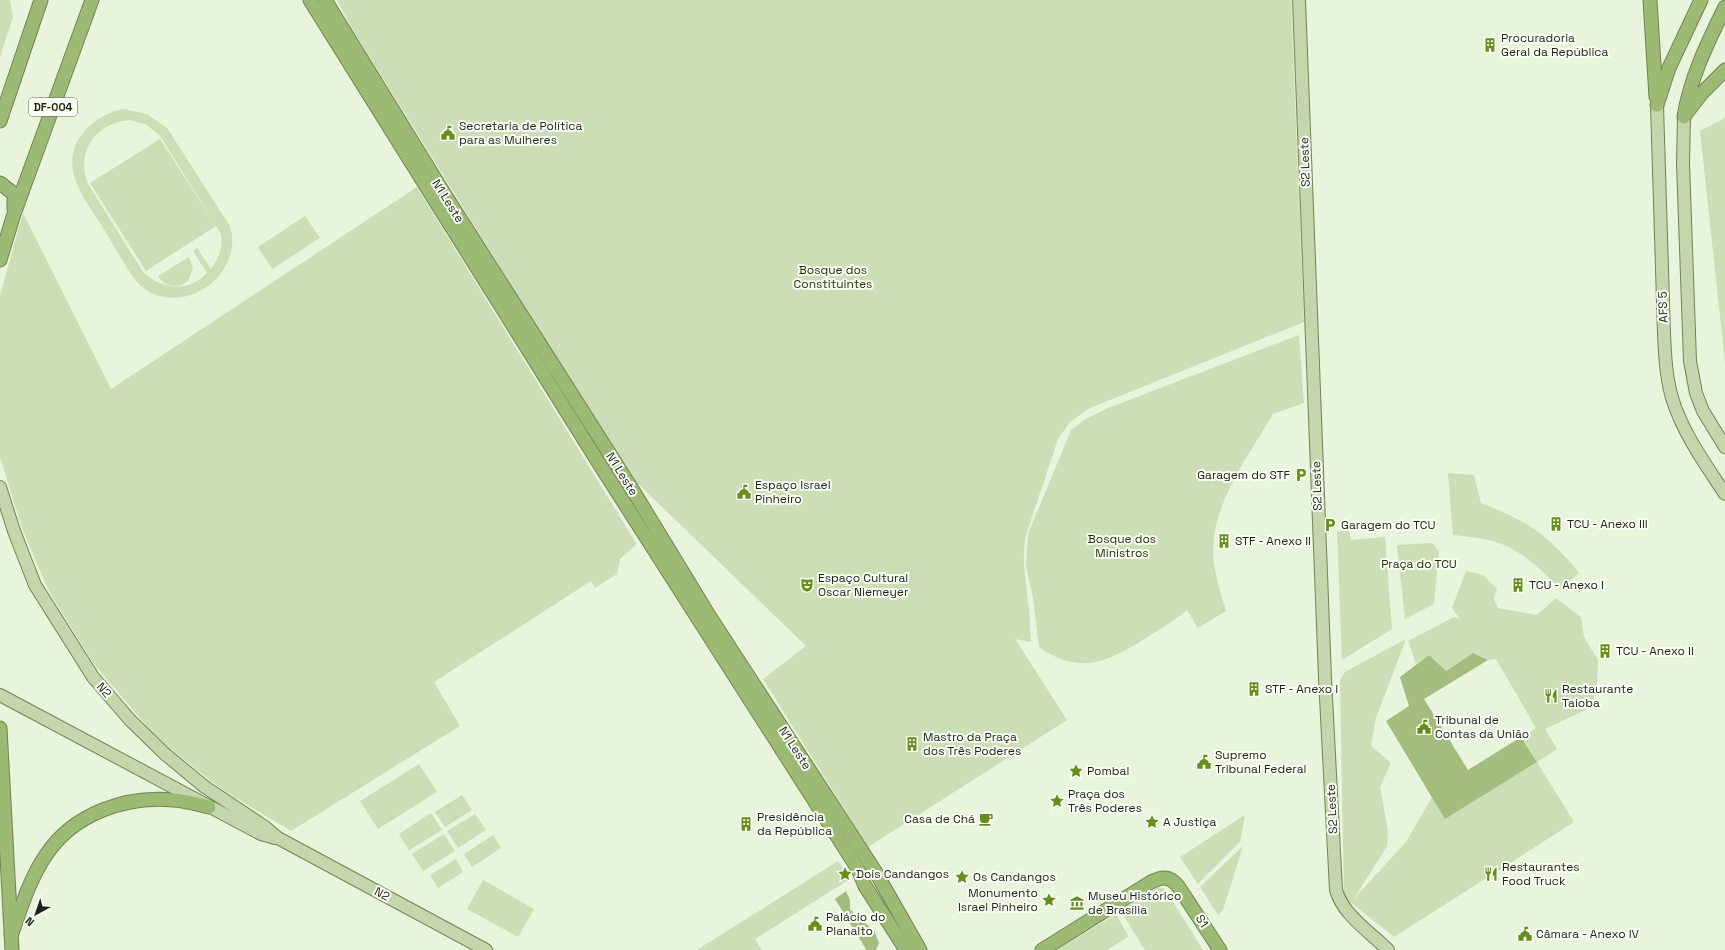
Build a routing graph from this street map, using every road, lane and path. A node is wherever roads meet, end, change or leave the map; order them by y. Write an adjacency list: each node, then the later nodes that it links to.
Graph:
1 (35, 0): 13 (highway)
2 (41, 0): 13 (highway)
3 (92, 0): 19 (highway, DF-004)
4 (310, 0): 12 (highway)
5 (313, 0): 12 (main road, N1 Leste)
6 (321, 0): 12 (main road, N1 Leste)
7 (324, 0): 12 (highway)
8 (1299, 0): 37 (main road, S2 Leste)
9 (1650, 0): 15 (highway)
10 (1701, 0): 15 (highway)
11 (1725, 7): 16 (highway)
12 (332, 23): 33 (highway, N1 Leste); 34 (highway, N1 Leste)
13 (32, 24): 17 (highway)
14 (1725, 70): 16 (highway)
15 (1657, 105): 23 (main road, AFS 5)
16 (1684, 117): 21 (main road, AFS 5)
17 (0, 121)
18 (0, 183): 19 (highway)
19 (14, 214): 20 (highway, DF-004)
20 (0, 260)
21 (1725, 447)
22 (0, 487): 27 (main road, N2)
23 (1725, 494)
24 (0, 695): 26 (main road, N2)
25 (0, 728): 29 (highway)
26 (209, 807): 27 (main road, N2); 30 (highway)
27 (278, 838): 32 (main road, N2)
28 (0, 882): 29 (highway)
29 (9, 899): 30 (highway)
30 (11, 936): 31 (highway)
31 (12, 950)
32 (486, 950)
33 (906, 950)
34 (920, 950)
35 (1042, 950): 36 (highway, S1)
36 (1220, 950)
37 (1388, 950)

